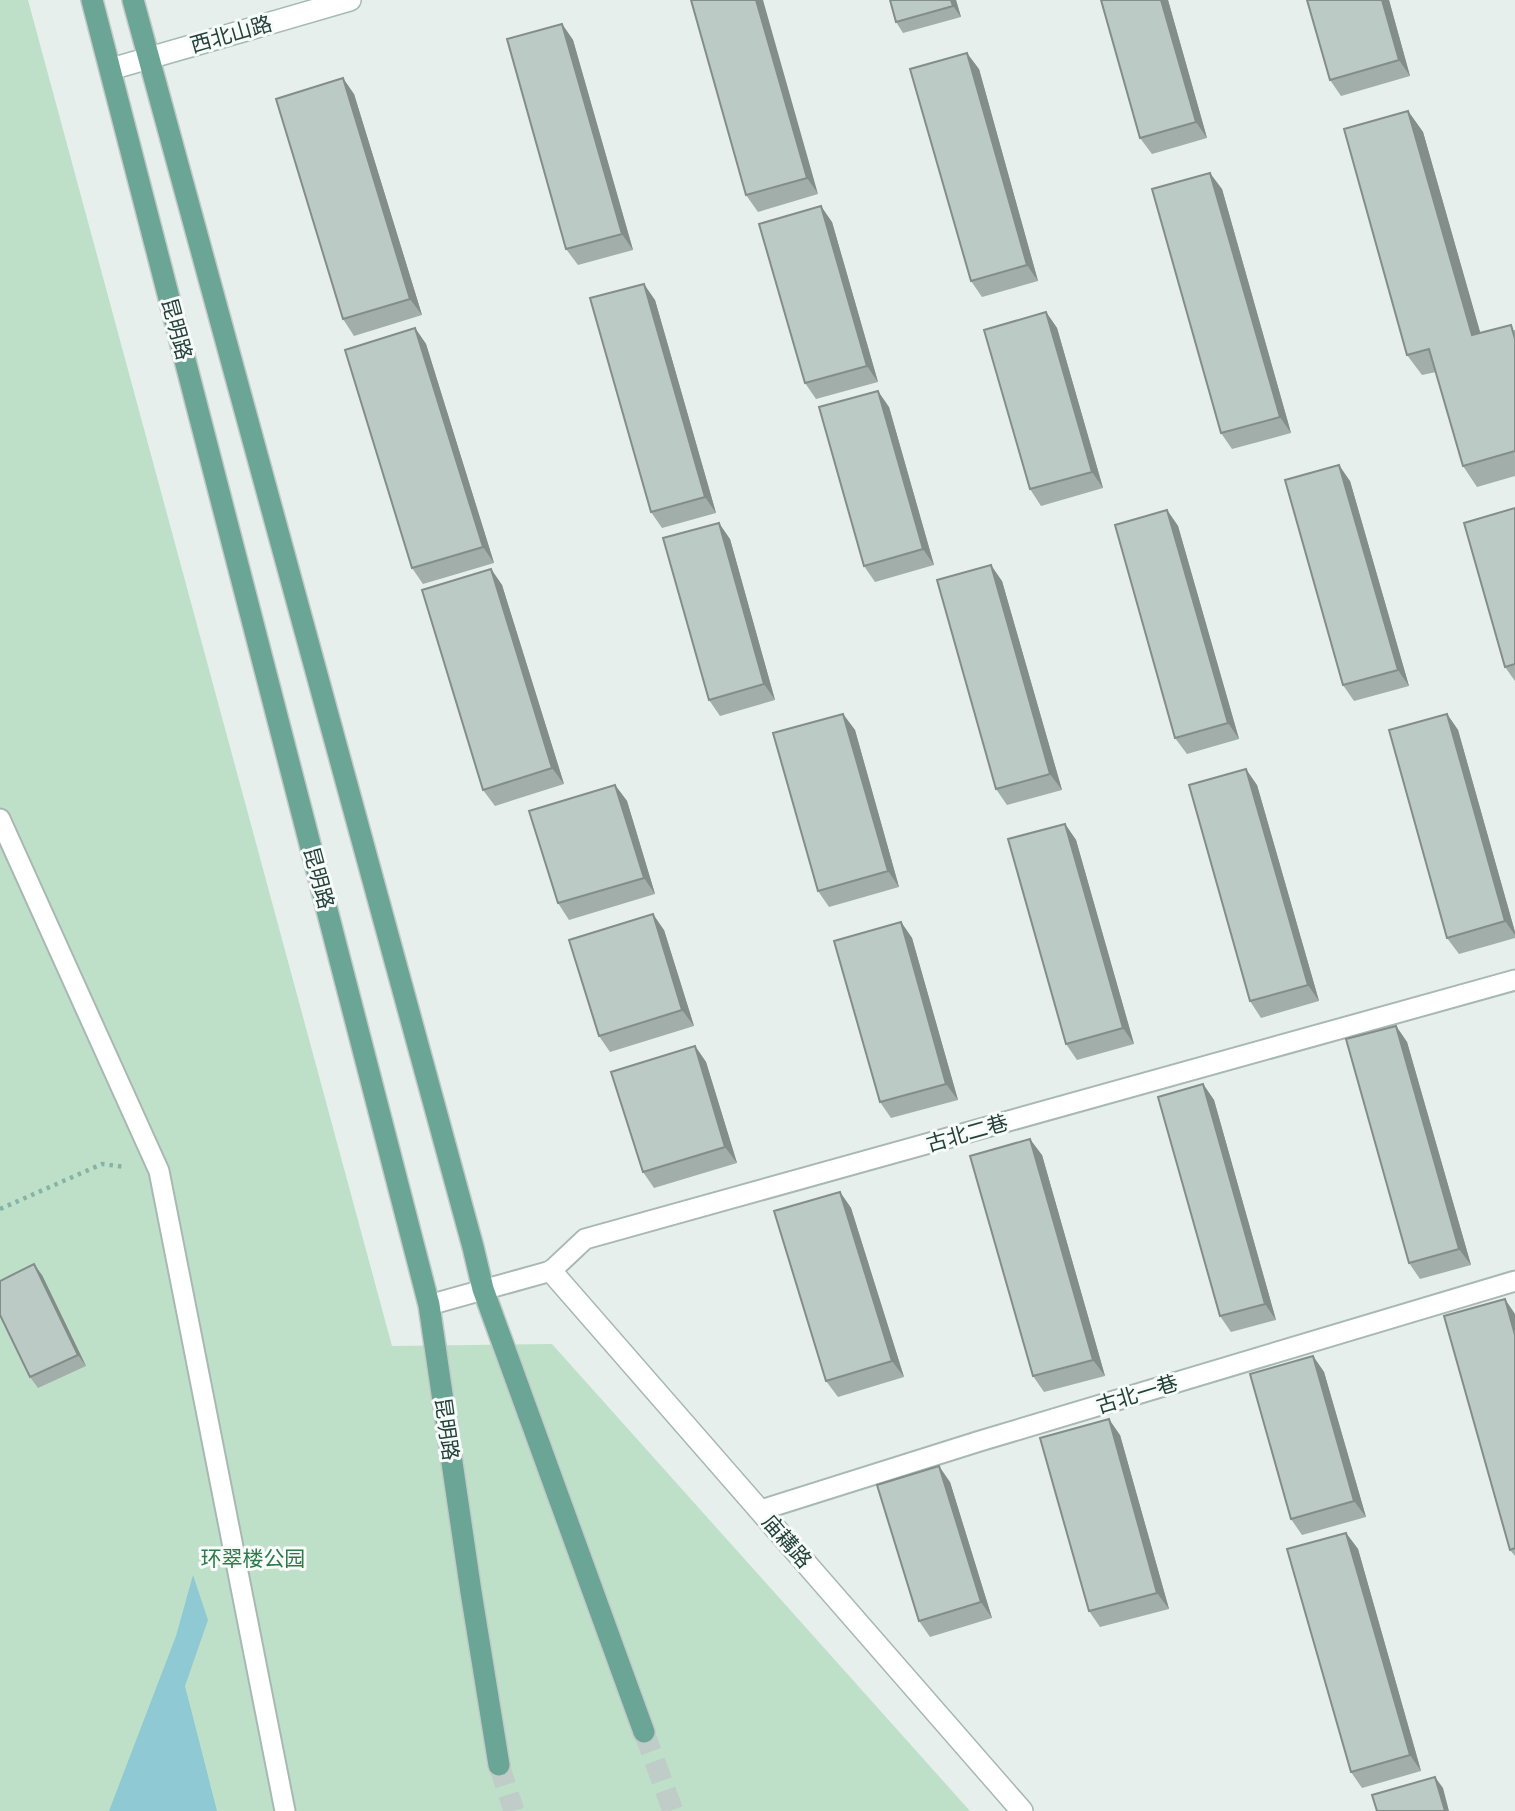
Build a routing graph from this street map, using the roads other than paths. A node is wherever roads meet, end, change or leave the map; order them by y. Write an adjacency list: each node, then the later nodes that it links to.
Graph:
1 (92, 0): 5 (main road, 昆明路)
2 (133, 0): 4 (main road)
3 (350, 0): 4 (street, 西北山路)
4 (149, 57): 5 (street, 西北山路); 10 (main road)
5 (111, 69): 11 (main road, 昆明路)
6 (0, 818): 15 (lane)
7 (1515, 980): 8 (lane, 古北二巷)
8 (551, 1271): 10 (lane, 古北二巷); 12 (street, 庙耩路)
9 (1515, 1282): 12 (lane, 古北一巷)
10 (483, 1289): 11 (lane, 古北二巷); 13 (main road)
11 (429, 1305): 14 (main road, 昆明路)
12 (761, 1510): 16 (street, 庙耩路)
13 (644, 1731)
14 (499, 1765)
15 (285, 1811)
16 (1022, 1811)

